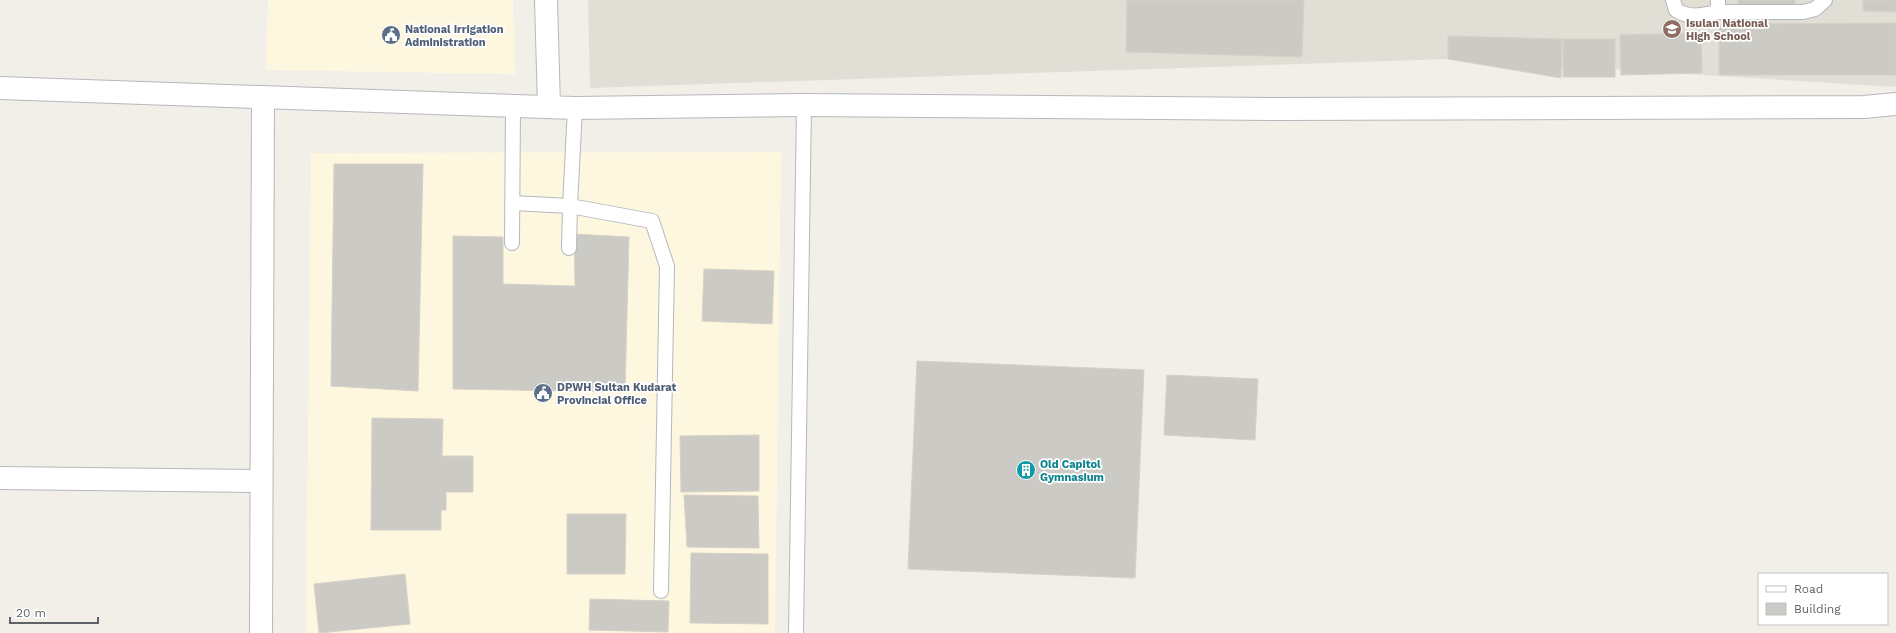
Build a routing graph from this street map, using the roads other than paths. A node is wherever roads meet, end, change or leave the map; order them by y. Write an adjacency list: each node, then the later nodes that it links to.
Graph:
1 (546, 0): 10 (street)
2 (1673, 0): 4 (lane)
3 (1825, 0): 4 (lane)
4 (1718, 6)
5 (0, 88): 6 (street)
6 (263, 97): 9 (street); 17 (street)
7 (1896, 104): 8 (street)
8 (804, 105): 11 (street); 20 (lane)
9 (513, 106): 10 (street); 12 (lane)
10 (548, 107): 11 (street)
11 (575, 108): 13 (lane)
12 (512, 203): 13 (lane); 14 (lane)
13 (570, 206): 15 (lane); 18 (lane)
14 (512, 243)
15 (569, 248)
16 (0, 478): 17 (street)
17 (262, 481): 19 (street)
18 (661, 591)
19 (261, 633)
20 (796, 633)

